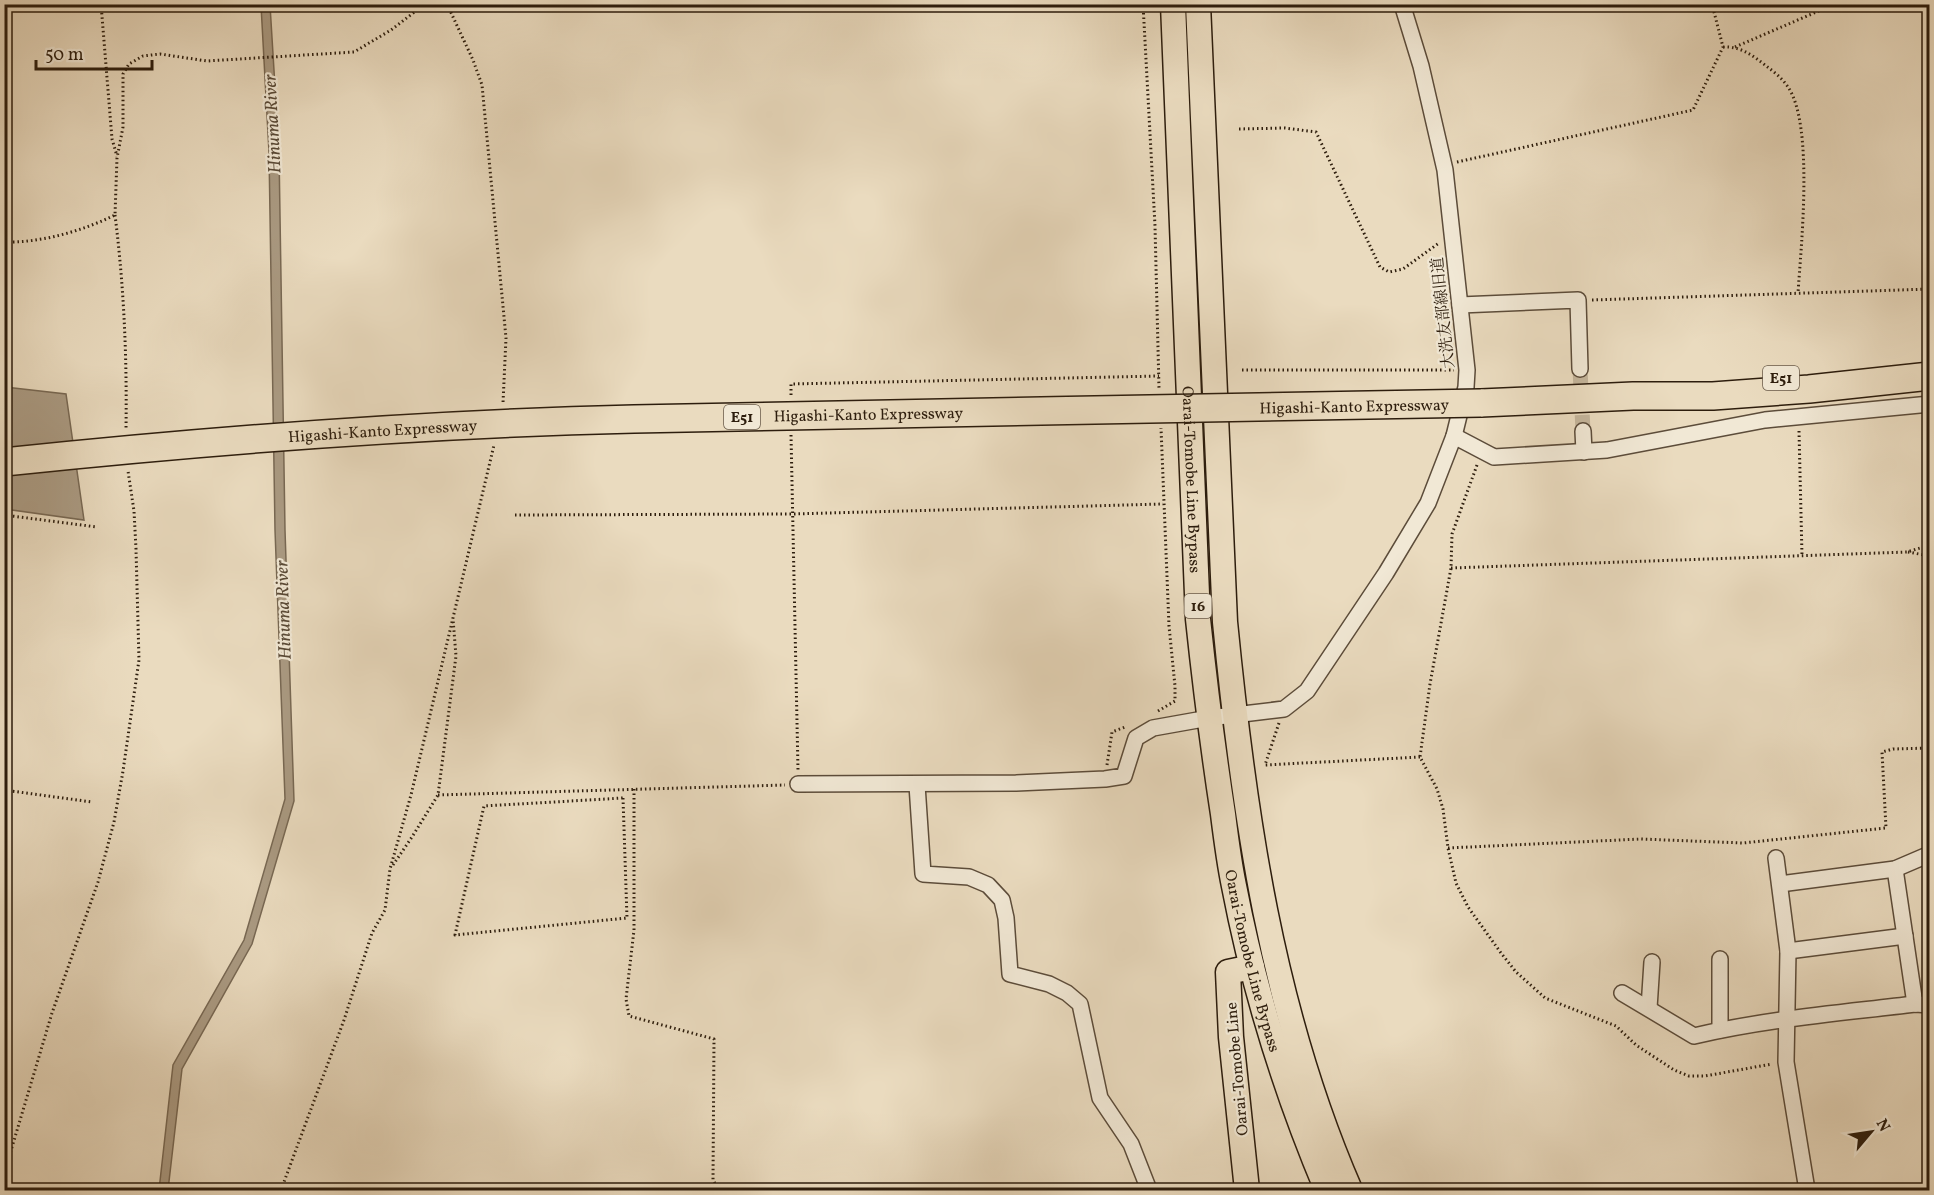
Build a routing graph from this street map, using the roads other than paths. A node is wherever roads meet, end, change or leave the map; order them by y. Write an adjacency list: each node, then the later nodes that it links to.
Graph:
1 (1173, 4): 15 (main road, Oarai-Tomobe Line Bypass / 16)
2 (1198, 4): 14 (main road, Oarai-Tomobe Line Bypass / 16)
3 (1402, 4): 4 (street, 大洗友部線旧道)
4 (1460, 305): 6 (street); 11 (street, 大洗友部線旧道)
5 (1929, 361): 8 (highway, E51)
6 (1580, 369)
7 (1929, 376): 8 (highway, E51)
8 (1633, 396): 13 (highway, Higashi-Kanto Expressway / E51, bridge)
9 (1929, 404): 12 (street)
10 (1583, 431): 12 (street)
11 (1454, 436): 12 (street); 14 (street, 大洗友部線旧道)
12 (1584, 452)
13 (4, 462)
14 (1234, 717): 15 (street, 大洗友部線旧道); 35 (main road, Oarai-Tomobe Line Bypass / 16)
15 (1209, 718): 17 (street, 大洗友部線旧道); 26 (main road, Oarai-Tomobe Line Bypass / 16)
16 (798, 784): 17 (street)
17 (917, 785): 32 (street)
18 (1929, 854): 20 (street)
19 (1776, 858): 21 (street)
20 (1895, 869): 21 (street); 22 (street)
21 (1780, 884): 23 (street)
22 (1905, 936): 23 (street); 28 (street)
23 (1788, 951): 30 (street)
24 (1720, 959): 31 (street)
25 (1652, 962): 29 (street)
26 (1252, 967): 33 (main road, Oarai-Tomobe Line); 34 (main road, Oarai-Tomobe Line Bypass / 16)
27 (1623, 993): 29 (street)
28 (1922, 1004): 30 (street)
29 (1649, 1008): 31 (street)
30 (1788, 1020): 31 (street); 36 (street)
31 (1720, 1030)
32 (1149, 1191)
33 (1247, 1191)
34 (1327, 1191)
35 (1350, 1191)
36 (1807, 1191)

